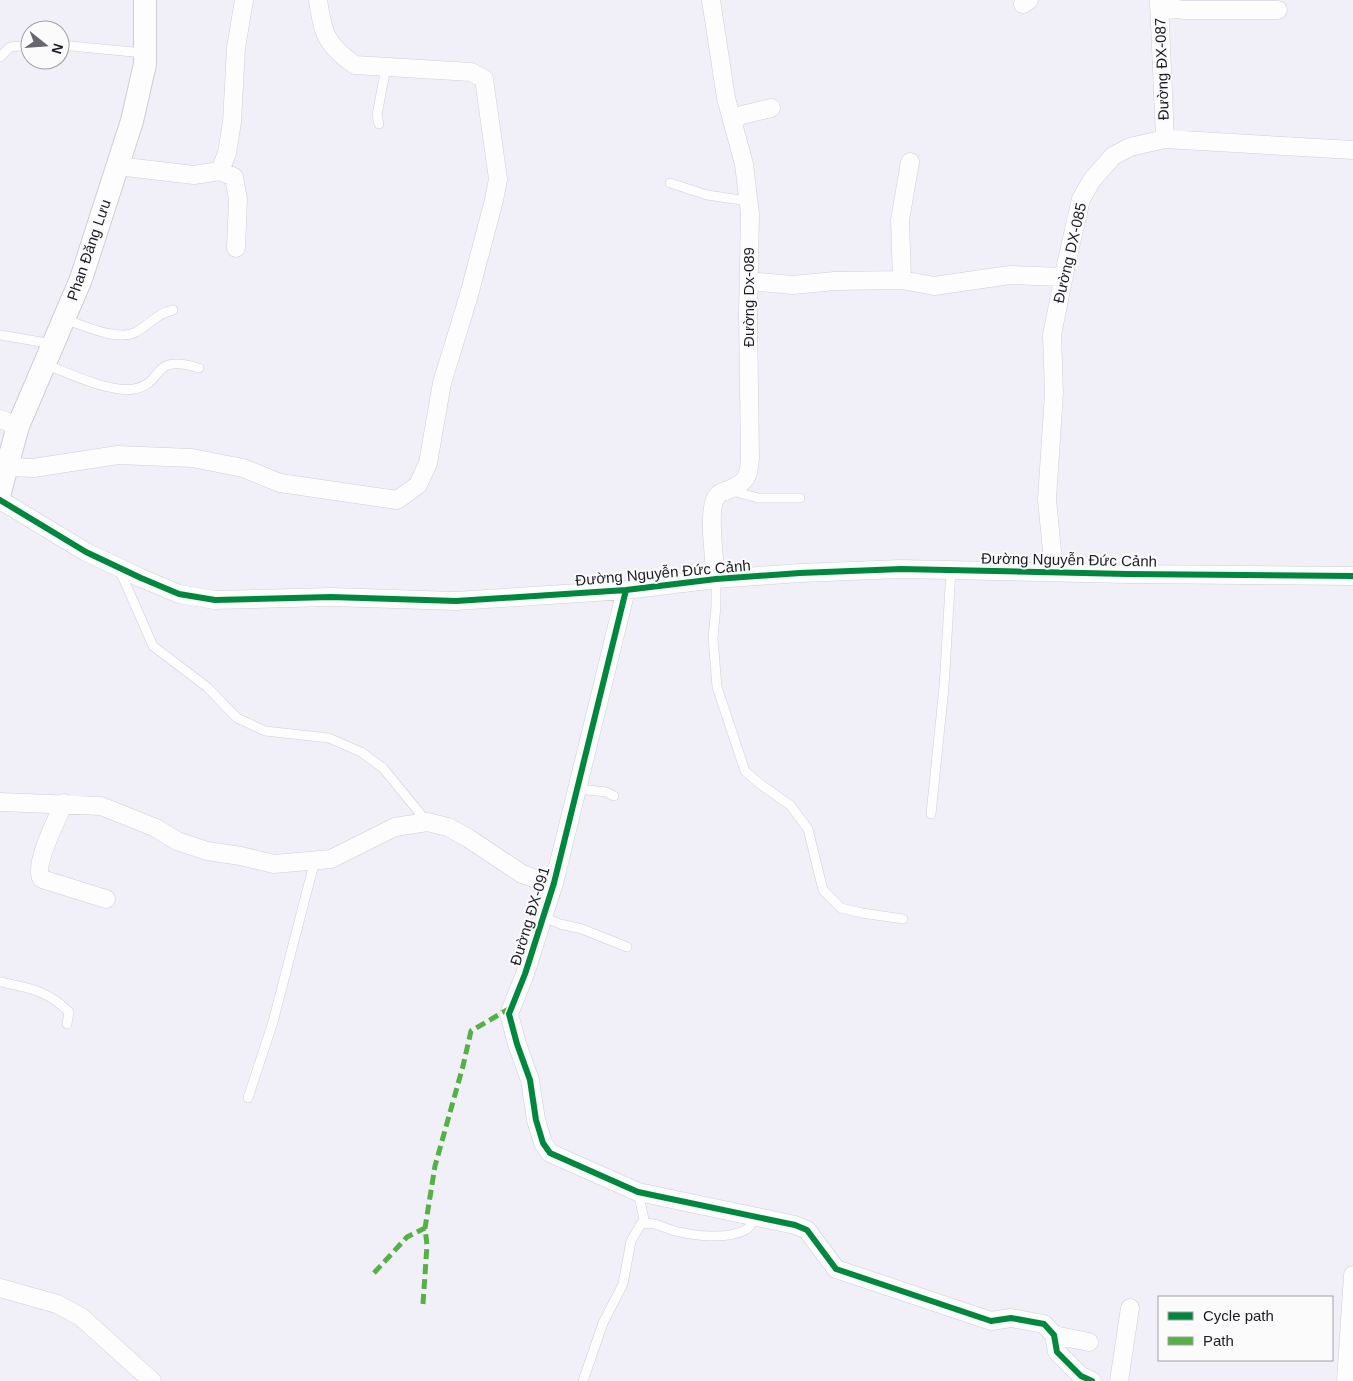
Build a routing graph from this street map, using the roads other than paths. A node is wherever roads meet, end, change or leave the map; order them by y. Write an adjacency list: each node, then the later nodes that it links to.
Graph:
1 (145, 0): 9 (street, Phan Đăng Lưu)
2 (244, 0): 19 (street)
3 (318, 0): 11 (street)
4 (711, 0): 13 (street, Đường Dx-089)
5 (1159, 3): 6 (street); 15 (street, Đường ĐX-087)
6 (1278, 10)
7 (20, 46): 10 (lane)
8 (70, 46): 9 (lane)
9 (145, 53): 18 (street, Phan Đăng Lưu)
10 (0, 57)
11 (386, 67): 14 (lane); 32 (street)
12 (771, 108): 13 (street)
13 (732, 121): 21 (street, Đường Dx-089)
14 (379, 124)
15 (1165, 139): 16 (street, Đường DX-085); 23 (street, Đường DX-085)
16 (1353, 150)
17 (910, 162): 24 (street)
18 (117, 166): 19 (street); 27 (street, Phan Đăng Lưu)
19 (220, 171): 22 (street)
20 (670, 183): 21 (lane)
21 (748, 201): 25 (street, Đường Dx-089)
22 (236, 248)
23 (1064, 277): 24 (street); 39 (street, Đường DX-085)
24 (902, 280): 25 (street)
25 (749, 284): 33 (street, Đường Dx-089)
26 (173, 310): 27 (lane)
27 (64, 319): 29 (street, Phan Đăng Lưu)
28 (0, 334): 29 (lane)
29 (49, 354): 30 (lane); 31 (street, Phan Đăng Lưu)
30 (199, 368)
31 (9, 422): 32 (street, Phan Đăng Lưu)
32 (7, 467): 34 (street, Phan Đăng Lưu)
33 (728, 490): 35 (lane); 41 (street, Đường Dx-089)
34 (0, 492)
35 (800, 498)
36 (0, 500): 37 (street, Đường Nguyễn Đức Cảnh)
37 (119, 568): 42 (street, Đường Nguyễn Đức Cảnh); 48 (lane)
38 (951, 570): 39 (street, Đường Nguyễn Đức Cảnh); 41 (street, Đường Nguyễn Đức Cảnh); 47 (lane)
39 (1054, 572): 40 (street, Đường Nguyễn Đức Cảnh)
40 (1353, 576)
41 (716, 580): 42 (street, Đường Nguyễn Đức Cảnh); 53 (lane)
42 (626, 590): 43 (street, Đường ĐX-091)
43 (578, 789): 44 (lane); 50 (street, Đường ĐX-091)
44 (614, 796)
45 (0, 802): 46 (street, Đường ĐX-091)
46 (64, 804): 49 (street, Đường ĐX-091); 51 (street)
47 (931, 814)
48 (427, 822): 49 (street, Đường ĐX-091); 50 (street, Đường ĐX-091)
49 (315, 860): 57 (lane)
50 (554, 883): 52 (street, Đường ĐX-091)
51 (106, 899)
52 (544, 917): 54 (lane); 58 (street, Đường ĐX-091)
53 (903, 919)
54 (627, 947)
55 (0, 982): 56 (lane)
56 (67, 1024)
57 (248, 1098)
58 (638, 1192): 59 (street, Đường ĐX-091); 60 (lane)
59 (757, 1216): 60 (lane); 64 (street, Đường ĐX-091)
60 (642, 1224): 68 (lane)
61 (1353, 1275): 66 (street)
62 (0, 1288): 67 (street)
63 (1130, 1308): 70 (street)
64 (1054, 1335): 65 (street); 69 (street)
65 (1089, 1342)
66 (1351, 1362): 71 (street)
67 (152, 1381)
68 (584, 1381)
69 (1092, 1381)
70 (1119, 1381)
71 (1346, 1381)

